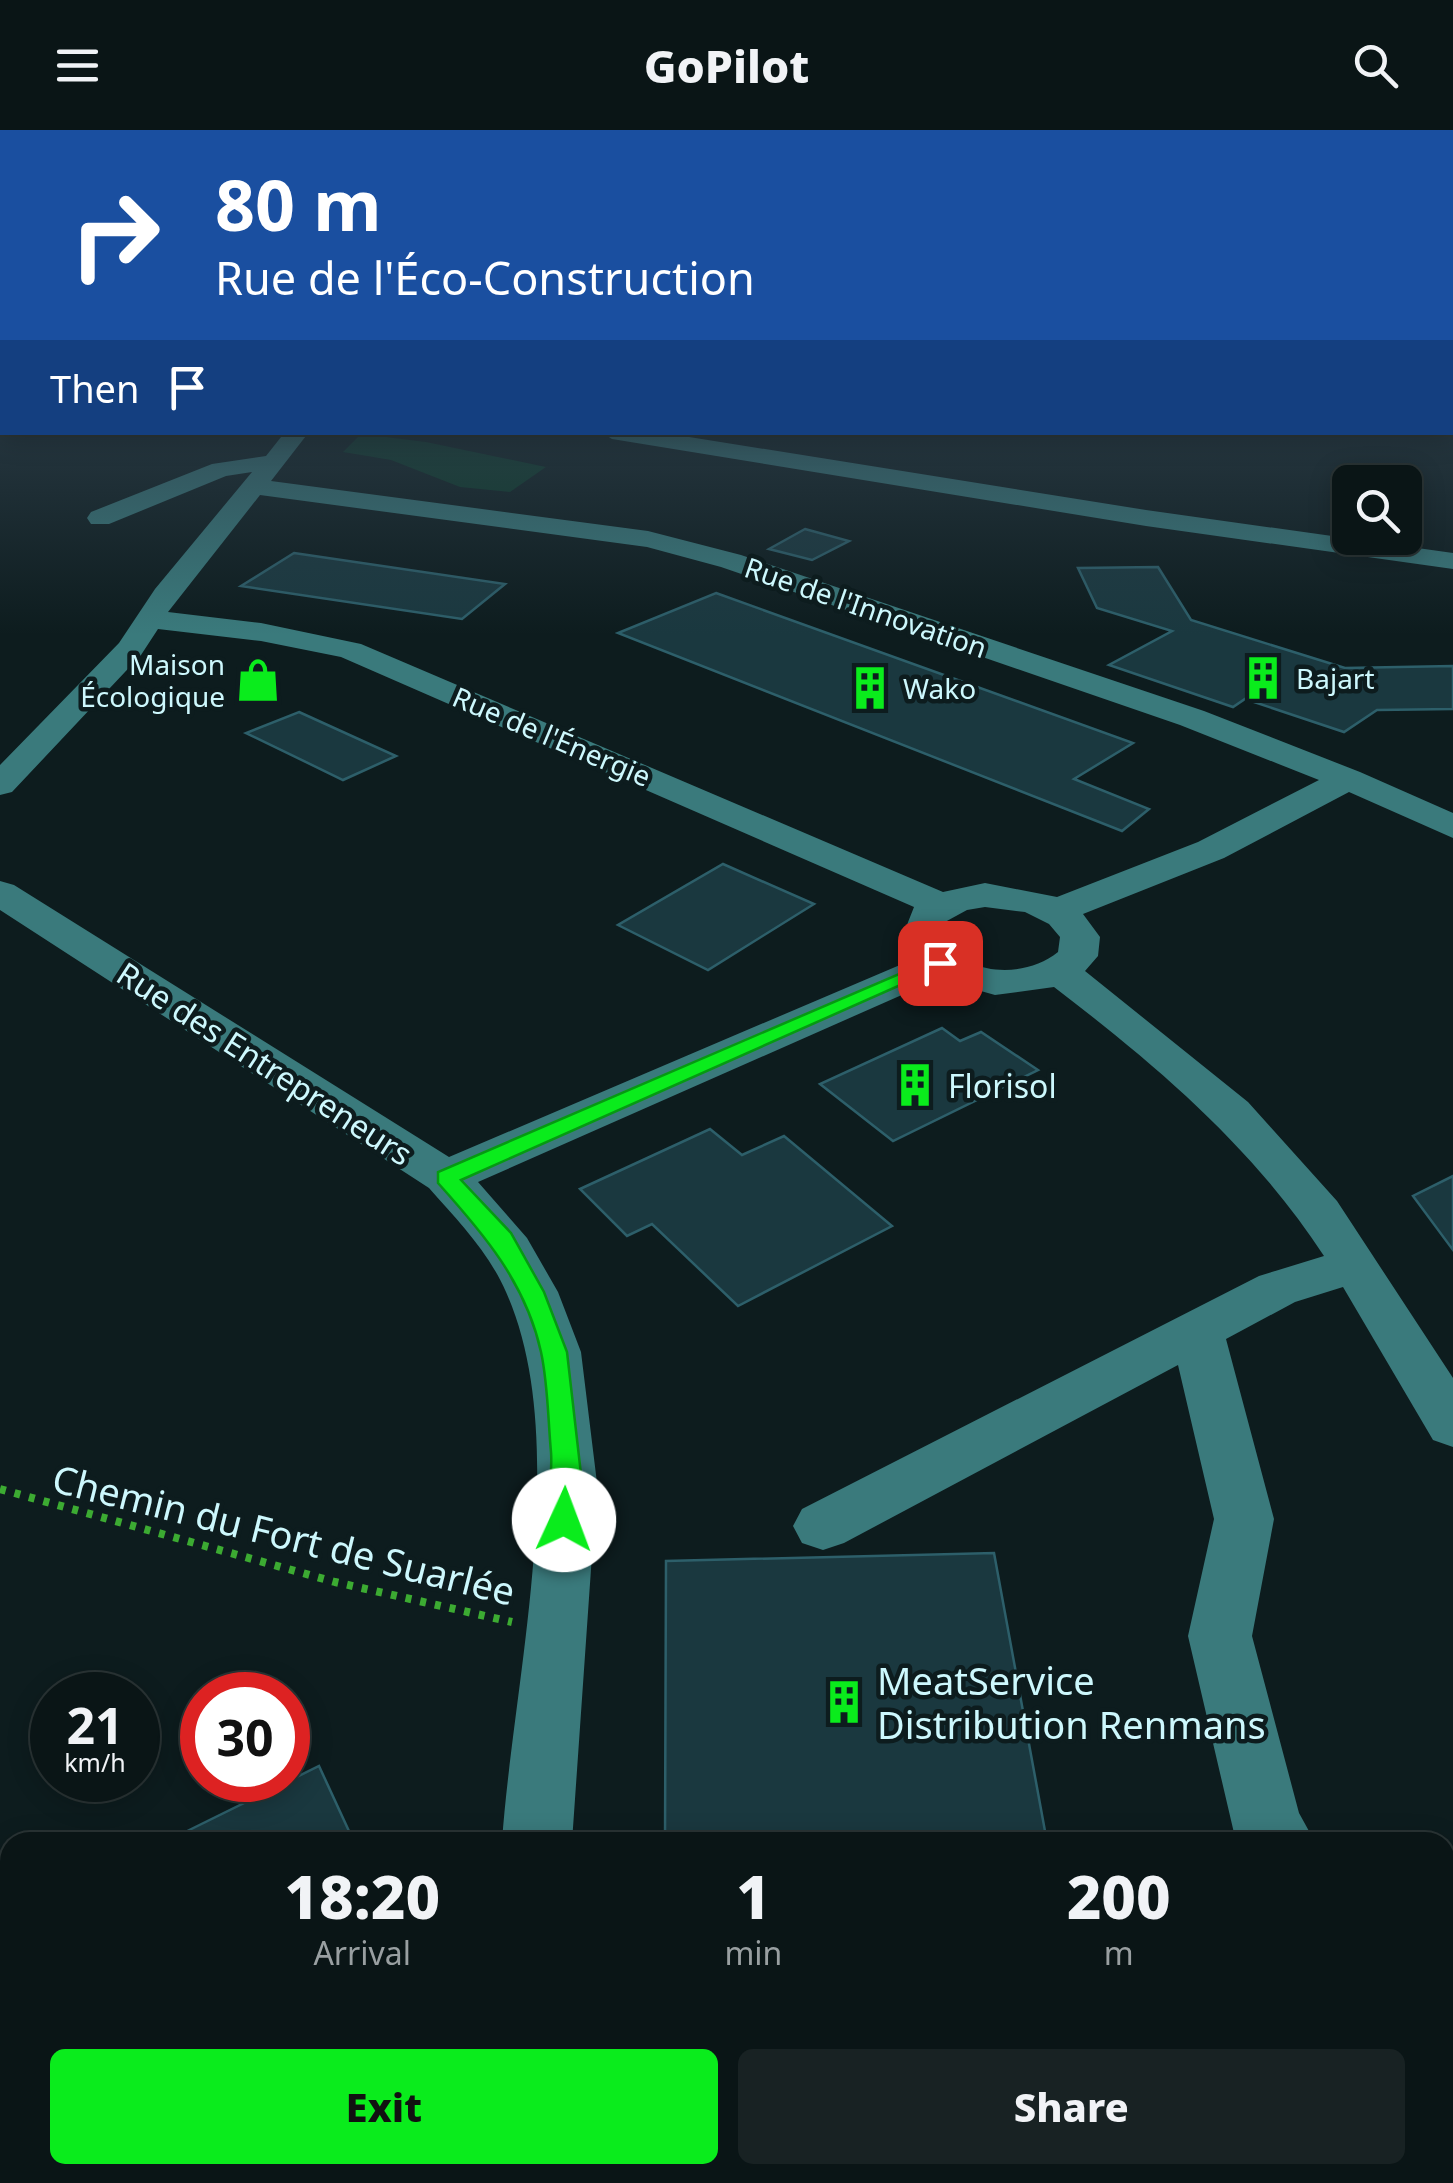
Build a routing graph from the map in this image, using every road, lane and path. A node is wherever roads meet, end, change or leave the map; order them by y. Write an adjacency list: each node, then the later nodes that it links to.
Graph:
1 (288, 444): 3 (street)
2 (686, 444): 6 (street)
3 (273, 462): 4 (street); 5 (street)
4 (252, 486): 7 (street); 8 (street, Rue de l'Innovation)
5 (100, 518)
6 (1453, 561)
7 (148, 619): 9 (street); 12 (street, Rue de l'Énergie)
8 (1348, 779): 10 (street, Rue de l'Innovation); 13 (street)
9 (0, 786)
10 (1453, 827)
11 (0, 893): 16 (street, Rue des Entrepreneurs)
12 (941, 906): 13 (street); 14 (street)
13 (1056, 911): 15 (street)
14 (940, 963): 15 (street); 16 (street)
15 (1059, 971): 17 (street)
16 (446, 1178): 22 (street, Rue des Entrepreneurs)
17 (1352, 1264): 18 (street); 19 (street)
18 (1197, 1330): 21 (street); 24 (street)
19 (1453, 1426)
20 (0, 1489): 22 (path, Chemin du Fort de Suarlée)
21 (823, 1526)
22 (554, 1631): 23 (street, Rue des Entrepreneurs)
23 (538, 1832)
24 (1269, 1832)

